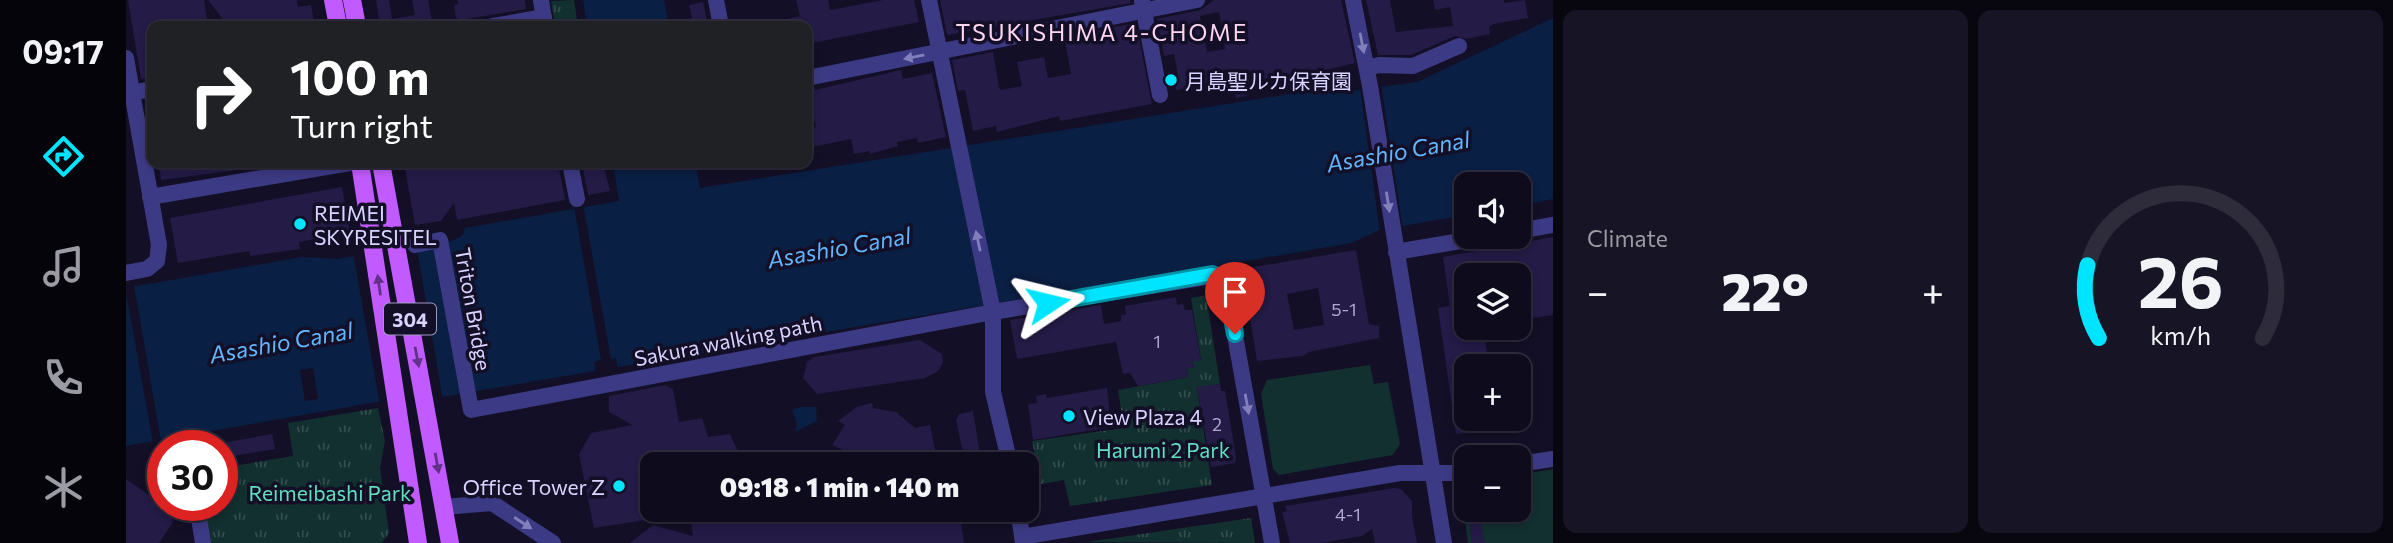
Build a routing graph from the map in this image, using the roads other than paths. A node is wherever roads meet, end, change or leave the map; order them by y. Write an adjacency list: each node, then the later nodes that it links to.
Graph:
1 (333, 0): 9 (main road)
2 (352, 0): 10 (main road)
3 (541, 0): 11 (street)
4 (716, 0): 12 (street)
5 (929, 0): 14 (street)
6 (1197, 0): 8 (street)
7 (1353, 0): 16 (street, one-way to 16)
8 (1143, 5): 14 (street); 20 (street)
9 (337, 21)
10 (356, 21)
11 (545, 21)
12 (720, 21)
13 (1459, 47): 16 (street)
14 (939, 52): 17 (street, one-way to 17); 33 (street, one-way to 14)
15 (126, 58): 19 (street)
16 (1367, 68): 30 (street, one-way to 30)
17 (812, 77)
18 (147, 90): 19 (street)
19 (129, 93): 25 (street)
20 (1160, 95)
21 (321, 168): 25 (street)
22 (361, 168): 46 (main road, 304, one-way to 22)
23 (382, 168): 41 (main road, 304, one-way to 41)
24 (571, 168): 26 (street)
25 (150, 197): 32 (street)
26 (577, 199)
27 (1553, 225): 28 (street)
28 (1531, 229)
29 (1454, 239): 30 (street)
30 (1395, 244): 38 (street)
31 (415, 245): 34 (street, Triton Bridge)
32 (126, 273)
33 (993, 310): 34 (street, Sakura walking path); 35 (street); 40 (street, Sakura walking path, one-way to 40)
34 (471, 410)
35 (1007, 452)
36 (1553, 459): 37 (street)
37 (1531, 462)
38 (1431, 473): 39 (street); 40 (street); 50 (street)
39 (1454, 473)
40 (1264, 496): 44 (street); 49 (street)
41 (444, 507): 47 (main road, 304); 48 (street, one-way to 48)
42 (199, 521): 45 (street)
43 (1020, 522): 44 (street)
44 (1023, 540)
45 (203, 543)
46 (418, 543)
47 (450, 543)
48 (553, 543)
49 (1272, 543)
50 (1444, 543)

